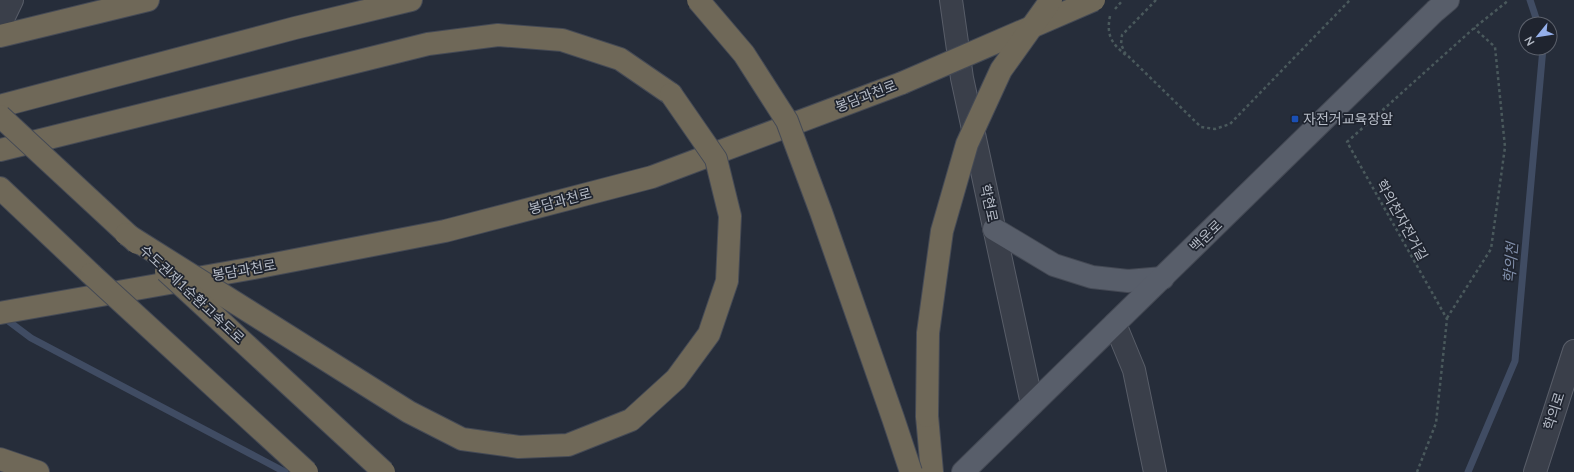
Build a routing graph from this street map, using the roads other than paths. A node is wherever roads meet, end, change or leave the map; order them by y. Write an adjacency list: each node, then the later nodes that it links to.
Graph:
1 (12, 0): 9 (street)
2 (148, 0): 10 (highway)
3 (411, 0): 11 (highway)
4 (698, 0): 26 (highway, bridge)
5 (951, 0): 15 (street, 학현로)
6 (1051, 0): 27 (highway, bridge)
7 (1094, 0): 18 (highway, 봉담과천로, bridge)
8 (1442, 5): 17 (main road, 백운로)
9 (0, 25)
10 (0, 36)
11 (0, 106)
12 (0, 116): 16 (highway, 수도권제1순환고속도로, bridge)
13 (0, 150): 16 (highway, bridge)
14 (0, 188): 24 (highway, bridge)
15 (994, 229): 17 (main road); 21 (street, 학현로)
16 (126, 234): 25 (highway, 수도권제1순환고속도로, bridge)
17 (1163, 278): 19 (main road, 백운로)
18 (0, 313)
19 (1115, 324): 21 (main road, 백운로); 29 (street)
20 (1574, 351): 30 (street, 학의로)
21 (1032, 404): 28 (main road, 백운로)
22 (0, 459): 23 (highway)
23 (38, 472)
24 (307, 472)
25 (384, 472)
26 (911, 472)
27 (932, 472)
28 (963, 472)
29 (1155, 472)
30 (1535, 472)

